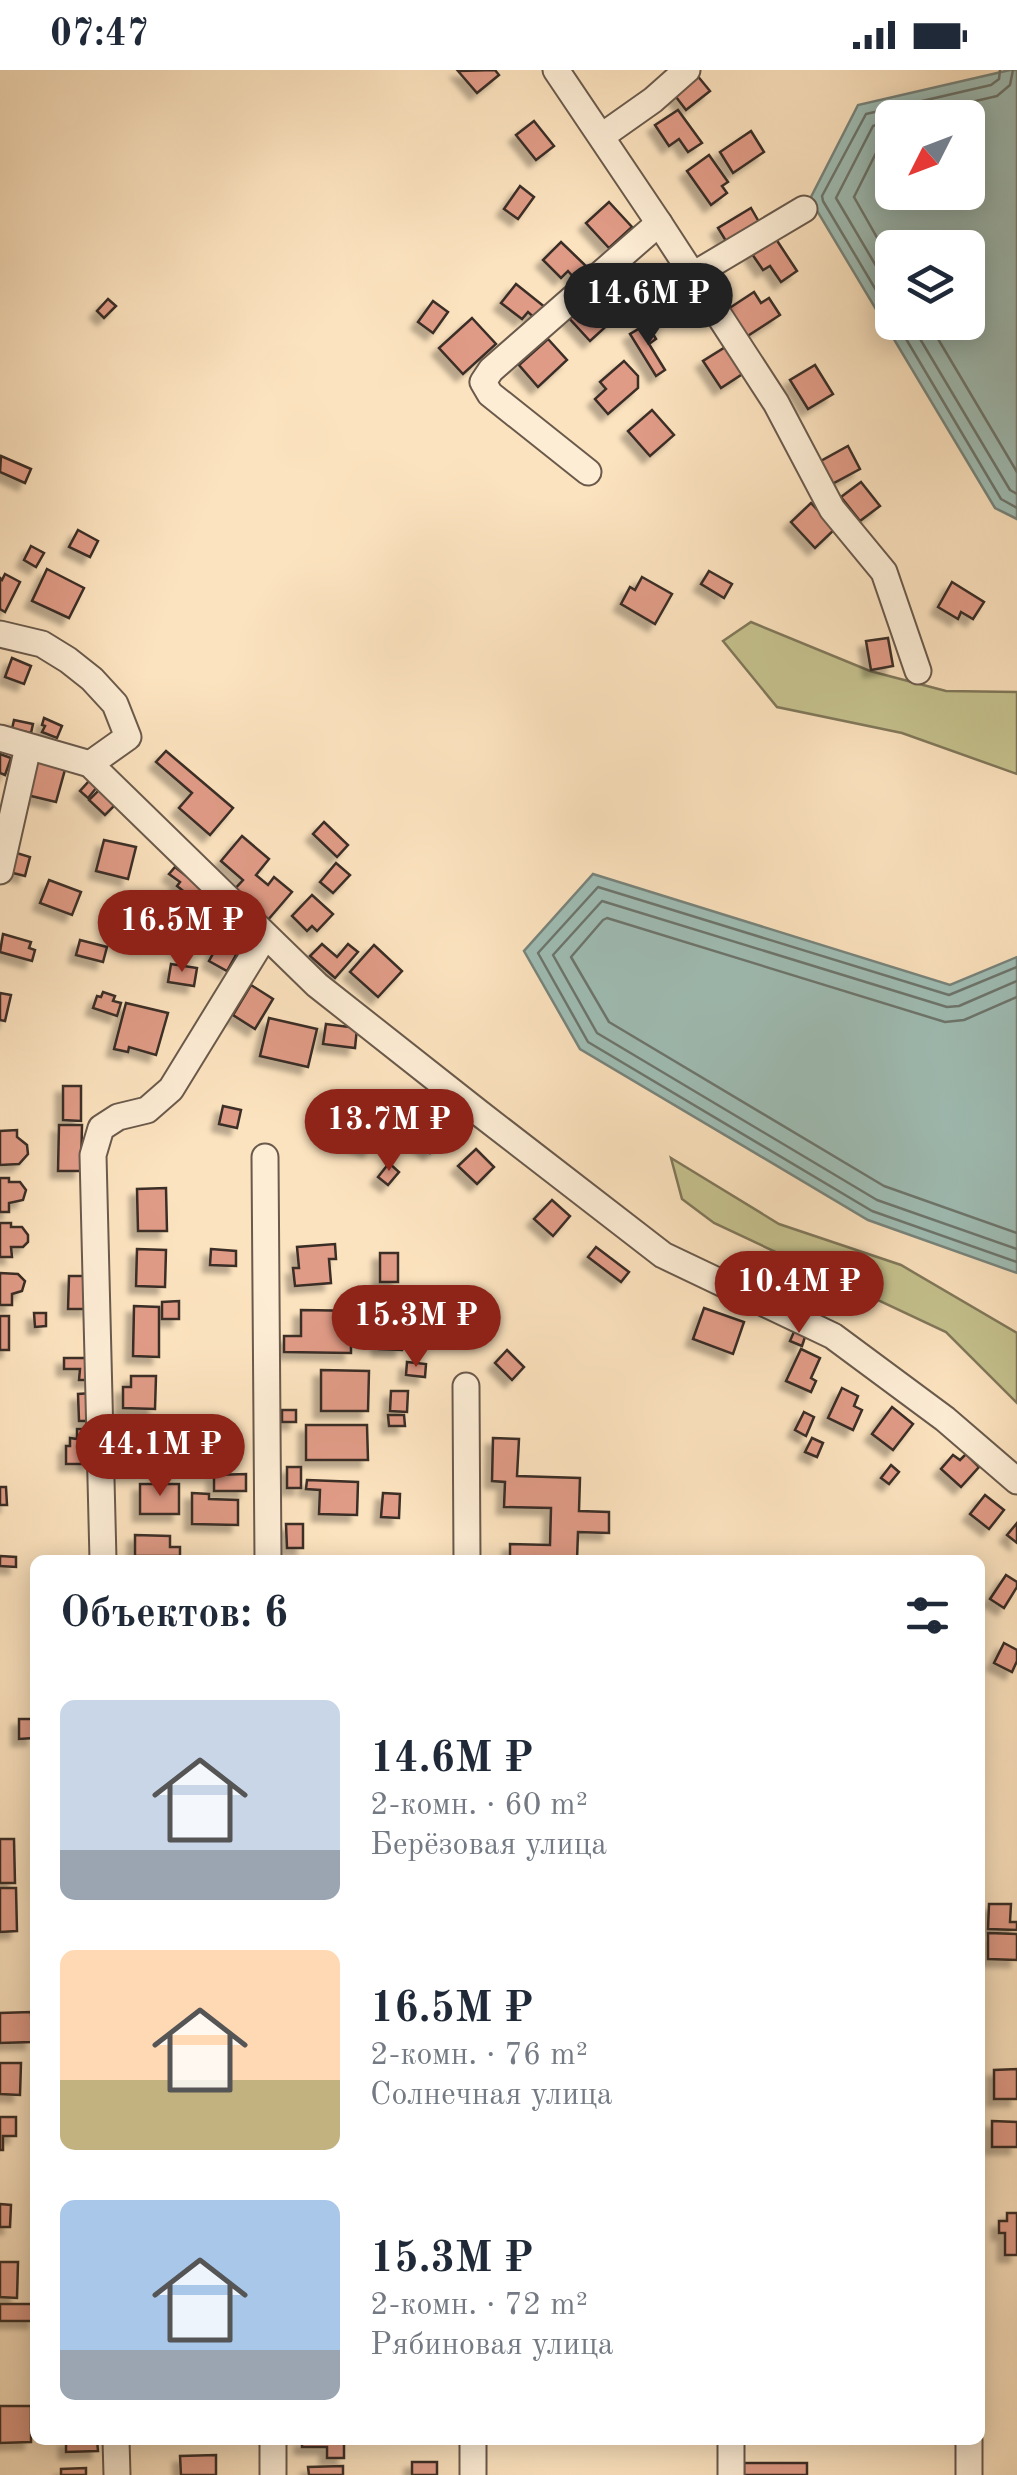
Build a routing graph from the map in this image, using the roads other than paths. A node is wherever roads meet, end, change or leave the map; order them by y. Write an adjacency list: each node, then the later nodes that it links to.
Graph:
1 (556, 70): 3 (street)
2 (688, 70): 3 (street)
3 (602, 136): 5 (street)
4 (804, 210): 6 (street)
5 (660, 223): 6 (street); 7 (street)
6 (693, 275): 9 (street)
7 (588, 472)
8 (0, 634): 12 (street)
9 (918, 670)
10 (0, 738): 11 (street)
11 (28, 747): 12 (street); 13 (street)
12 (90, 764): 14 (street)
13 (0, 871)
14 (265, 936): 17 (street); 18 (street)
15 (266, 1157): 19 (street)
16 (466, 1386): 20 (street)
17 (1017, 1481)
18 (103, 1555)
19 (268, 1555)
20 (467, 1555)
21 (116, 2445): 26 (street)
22 (273, 2445): 27 (street)
23 (473, 2445): 28 (street)
24 (731, 2445): 29 (street)
25 (968, 2445): 30 (street)
26 (117, 2475)
27 (273, 2475)
28 (473, 2475)
29 (730, 2475)
30 (969, 2475)

